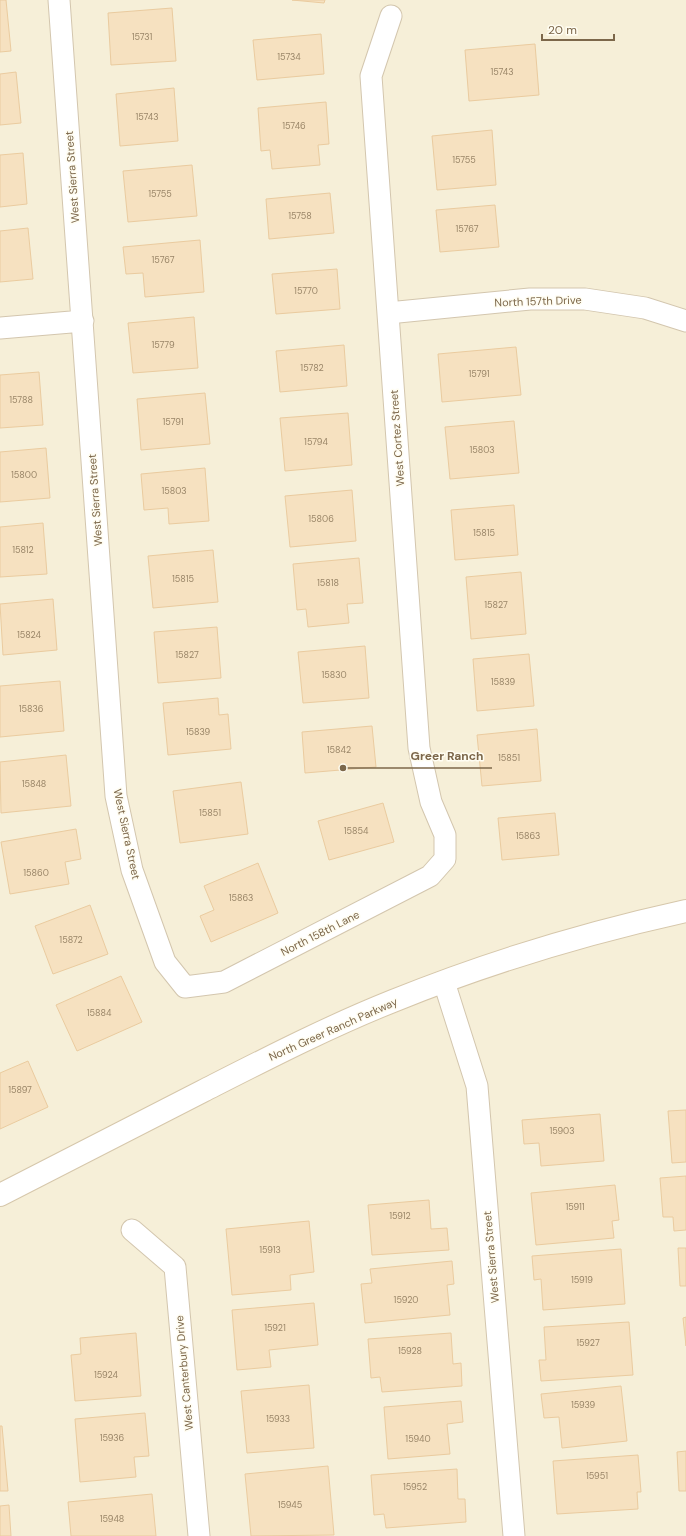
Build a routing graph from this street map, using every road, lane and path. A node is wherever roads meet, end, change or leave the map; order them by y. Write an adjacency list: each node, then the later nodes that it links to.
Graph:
1 (59, 0): 4 (street, West Sierra Street)
2 (391, 16): 3 (street, West Cortez Street)
3 (388, 313): 5 (street, North 157th Drive); 7 (street, West Cortez Street)
4 (83, 320): 6 (street); 10 (street, West Sierra Street)
5 (686, 321)
6 (0, 328)
7 (445, 859): 10 (street, North 158th Lane)
8 (686, 911): 9 (street, North Greer Ranch Parkway)
9 (444, 982): 11 (street, North Greer Ranch Parkway); 14 (street, West Sierra Street)
10 (185, 987)
11 (0, 1195)
12 (132, 1230): 13 (street, West Canterbury Drive)
13 (199, 1536)
14 (514, 1536)

